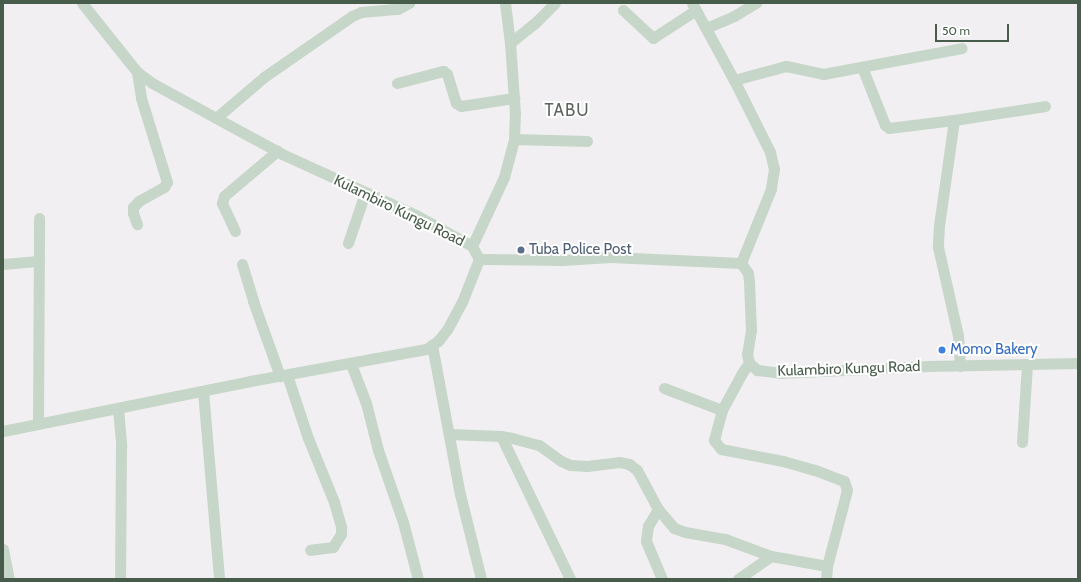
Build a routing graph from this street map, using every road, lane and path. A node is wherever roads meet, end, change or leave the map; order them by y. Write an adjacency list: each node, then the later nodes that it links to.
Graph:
1 (82, 3): 12 (street, Kulambiro Kungu Road)
2 (409, 3): 17 (street)
3 (505, 3): 9 (street)
4 (555, 3): 9 (street)
5 (756, 3): 8 (street)
6 (694, 6): 7 (street); 8 (street)
7 (623, 10)
8 (706, 28): 13 (street)
9 (510, 43): 15 (street)
10 (962, 48): 11 (street)
11 (862, 67): 13 (street); 18 (street)
12 (137, 72): 17 (street, Kulambiro Kungu Road); 24 (street)
13 (734, 80): 30 (street)
14 (397, 83): 15 (street)
15 (514, 98): 19 (street)
16 (1045, 106): 18 (street)
17 (216, 118): 21 (street, Kulambiro Kungu Road)
18 (954, 120): 38 (street)
19 (514, 139): 20 (street); 27 (street)
20 (587, 141)
21 (277, 151): 22 (street, Kulambiro Kungu Road); 25 (street)
22 (365, 193): 26 (street); 27 (street, Kulambiro Kungu Road)
23 (39, 218): 29 (street)
24 (137, 224)
25 (235, 231)
26 (348, 243)
27 (472, 246): 28 (street, Kulambiro Kungu Road)
28 (479, 259): 30 (street, Kulambiro Kungu Road); 33 (street)
29 (39, 261): 31 (street); 44 (street)
30 (742, 263): 36 (street)
31 (3, 264)
32 (242, 264): 39 (street)
33 (432, 345): 35 (street); 46 (street)
34 (1078, 363): 37 (street, Kulambiro Kungu Road)
35 (351, 364): 39 (street); 57 (street)
36 (749, 364): 38 (street, Kulambiro Kungu Road); 43 (street)
37 (1027, 365): 38 (street, Kulambiro Kungu Road); 48 (street)
38 (960, 366)
39 (284, 375): 41 (street); 51 (street)
40 (664, 388): 43 (street)
41 (203, 391): 42 (street); 56 (street)
42 (118, 408): 44 (street); 55 (street)
43 (722, 410): 53 (street)
44 (38, 424): 45 (street)
45 (3, 431)
46 (449, 434): 47 (street); 58 (street)
47 (501, 436): 49 (street); 59 (street)
48 (1022, 442)
49 (658, 509): 52 (street); 60 (street)
50 (3, 549): 54 (street)
51 (310, 550)
52 (771, 556): 53 (street); 61 (street)
53 (827, 566): 62 (street)
54 (9, 579)
55 (120, 579)
56 (219, 579)
57 (418, 579)
58 (481, 579)
59 (570, 579)
60 (662, 579)
61 (738, 579)
62 (826, 579)

